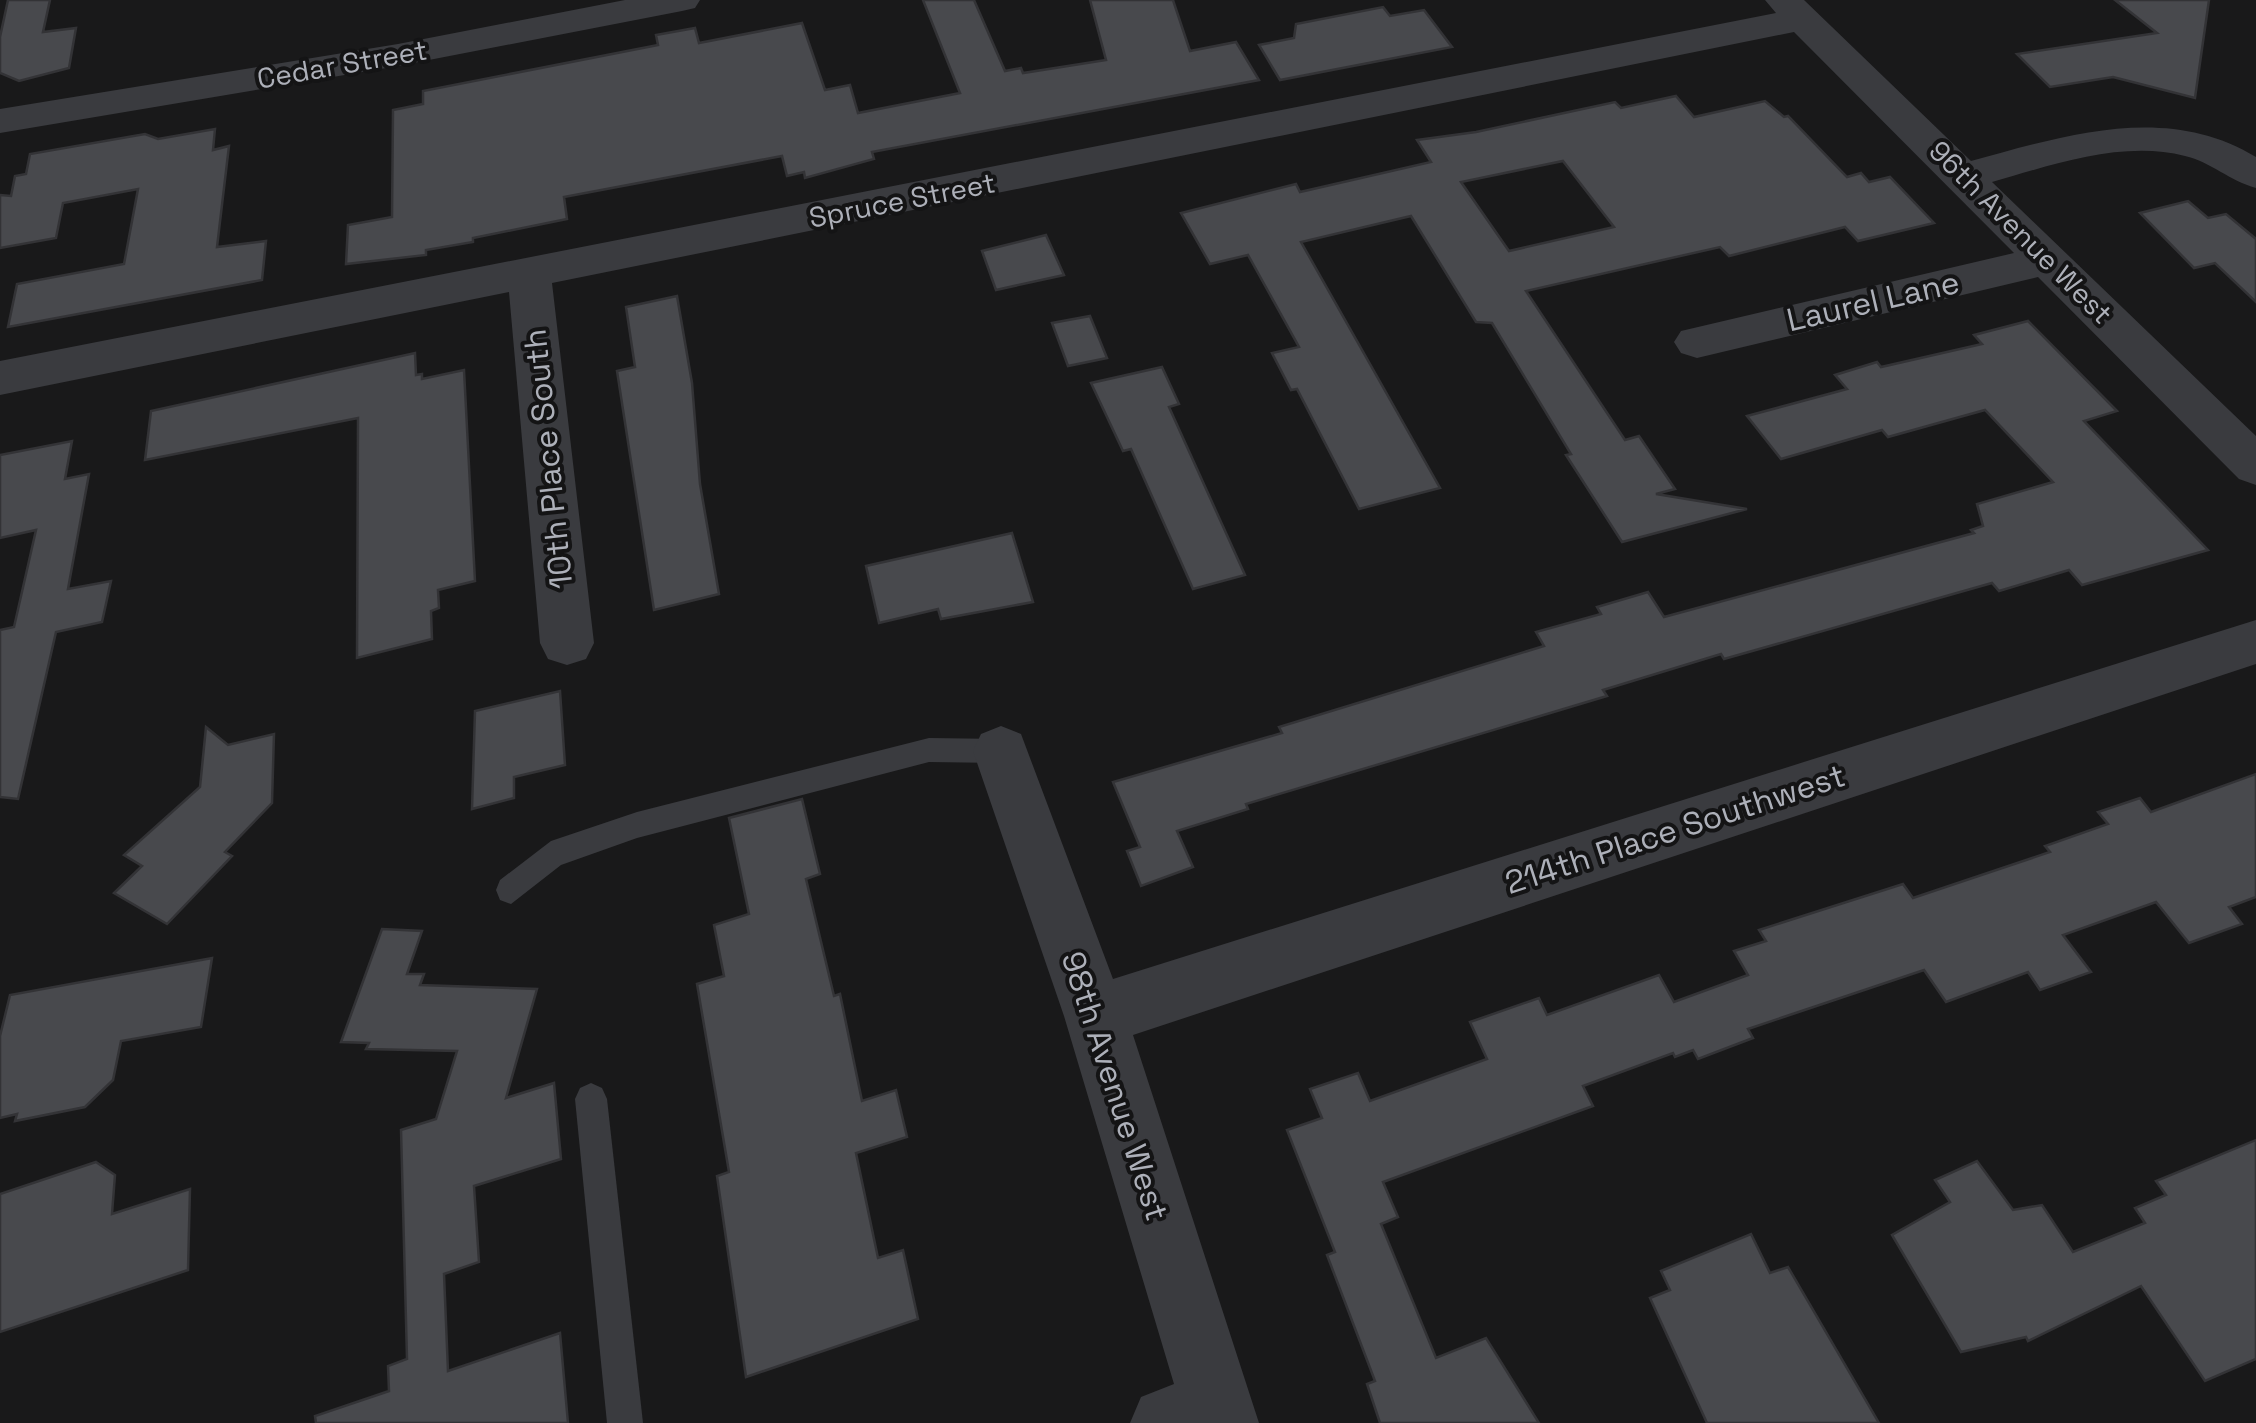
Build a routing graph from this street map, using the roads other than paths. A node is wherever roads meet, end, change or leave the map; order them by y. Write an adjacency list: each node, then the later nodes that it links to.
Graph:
1 (682, 0): 3 (street, Cedar Street)
2 (1793, 10): 5 (street, 96th Avenue West); 7 (street, Spruce Street)
3 (0, 121)
4 (2256, 175): 5 (street)
5 (1966, 176): 6 (street, 96th Avenue West)
6 (2050, 259): 8 (street, Laurel Lane); 10 (street, 96th Avenue West)
7 (529, 275): 9 (street, Spruce Street); 12 (street, 10th Place South)
8 (1696, 342)
9 (0, 378)
10 (2256, 466)
11 (2256, 642): 15 (street, 214th Place Southwest)
12 (567, 643)
13 (1001, 751): 14 (lane); 15 (street, 98th Avenue West)
14 (511, 890)
15 (1095, 1016): 17 (street, 98th Avenue West)
16 (591, 1099): 18 (lane)
17 (1202, 1417)
18 (625, 1423)

